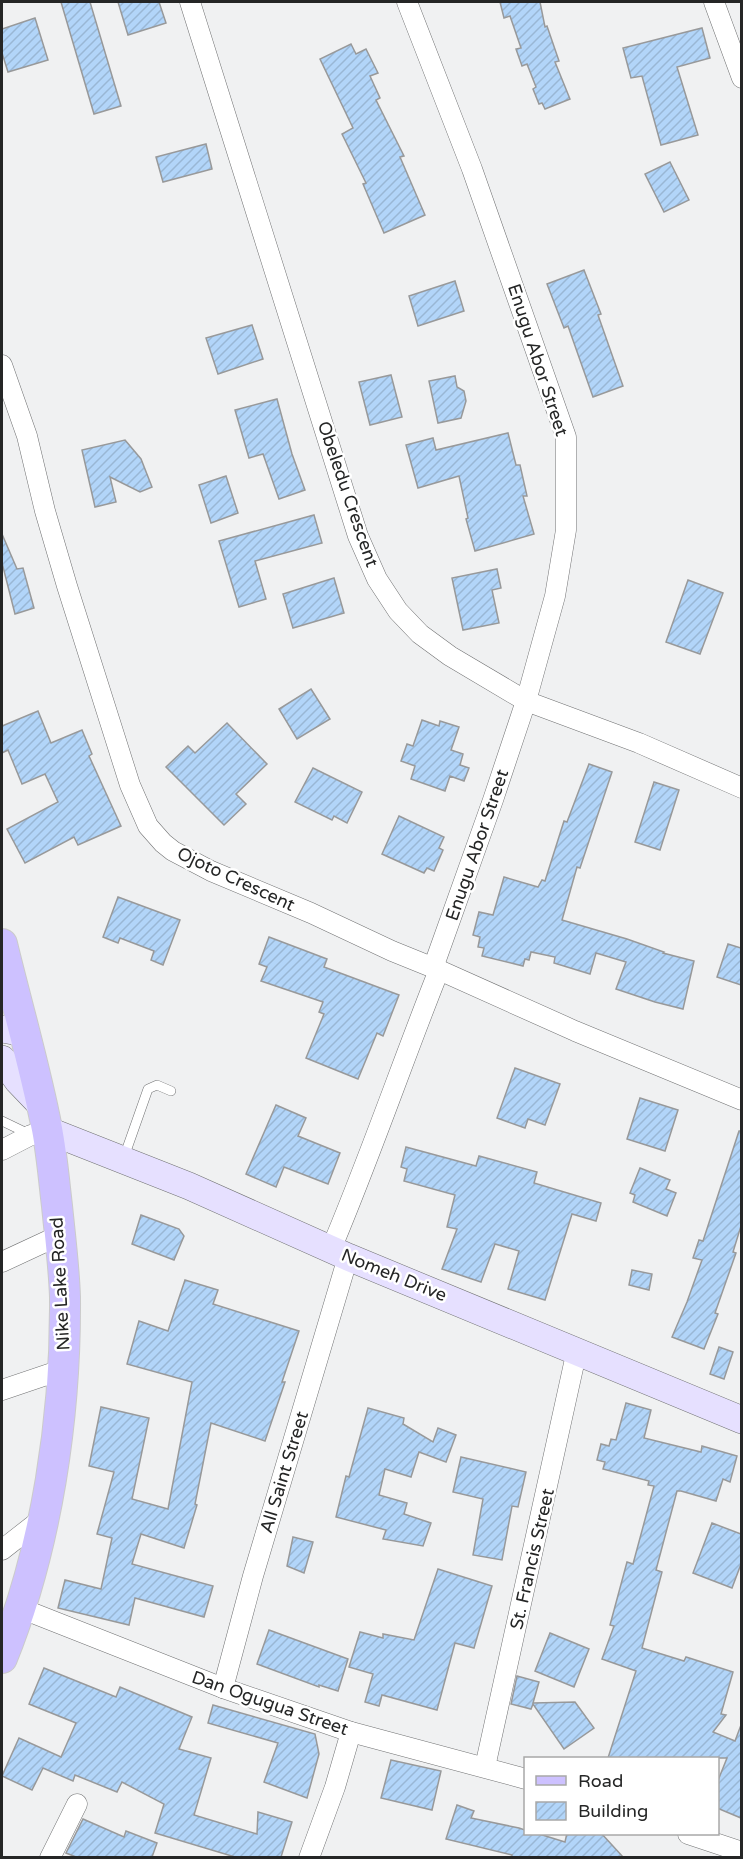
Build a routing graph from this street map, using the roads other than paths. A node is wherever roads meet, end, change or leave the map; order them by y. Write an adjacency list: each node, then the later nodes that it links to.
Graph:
1 (190, 2): 7 (street, Obeledu Crescent)
2 (407, 2): 7 (street, Enugu Abor Street)
3 (714, 2): 4 (street)
4 (738, 58): 5 (street)
5 (741, 78)
6 (2, 365): 10 (street, Ojoto Crescent)
7 (526, 701): 8 (street, Obeledu Crescent); 10 (street, Enugu Abor Street)
8 (741, 788)
9 (2, 944): 11 (main road, Nike Lake Road)
10 (436, 969): 14 (street, Ojoto Crescent); 20 (street, Enugu Abor Street)
11 (6, 990): 12 (main road, Nike Lake Road)
12 (11, 1044): 16 (main road, Nike Lake Road)
13 (171, 1091): 18 (lane)
14 (741, 1100)
15 (2, 1121): 16 (lane)
16 (40, 1124): 17 (street); 18 (main road, Nomeh Drive); 19 (main road, Nike Lake Road)
17 (2, 1150)
18 (123, 1160): 20 (main road, Nomeh Drive)
19 (60, 1235): 21 (street); 23 (main road, Nike Lake Road)
20 (340, 1253): 22 (main road, Nomeh Drive); 30 (street, All Saint Street)
21 (2, 1262)
22 (577, 1350): 25 (main road, Nomeh Drive); 32 (street, St. Francis Street)
23 (64, 1369): 24 (street); 26 (main road, Nike Lake Road)
24 (2, 1390)
25 (741, 1420)
26 (44, 1516): 27 (street); 28 (main road, Nike Lake Road)
27 (2, 1550)
28 (20, 1608): 29 (main road, Nike Lake Road); 30 (street, Dan Ogugua Street)
29 (2, 1658)
30 (223, 1688): 31 (street, Dan Ogugua Street)
31 (351, 1732): 32 (street, Dan Ogugua Street); 38 (street)
32 (485, 1767): 33 (street, Dan Ogugua Street)
33 (524, 1779)
34 (77, 1804): 37 (street)
35 (694, 1835): 36 (street)
36 (741, 1852)
37 (50, 1857)
38 (309, 1857)

